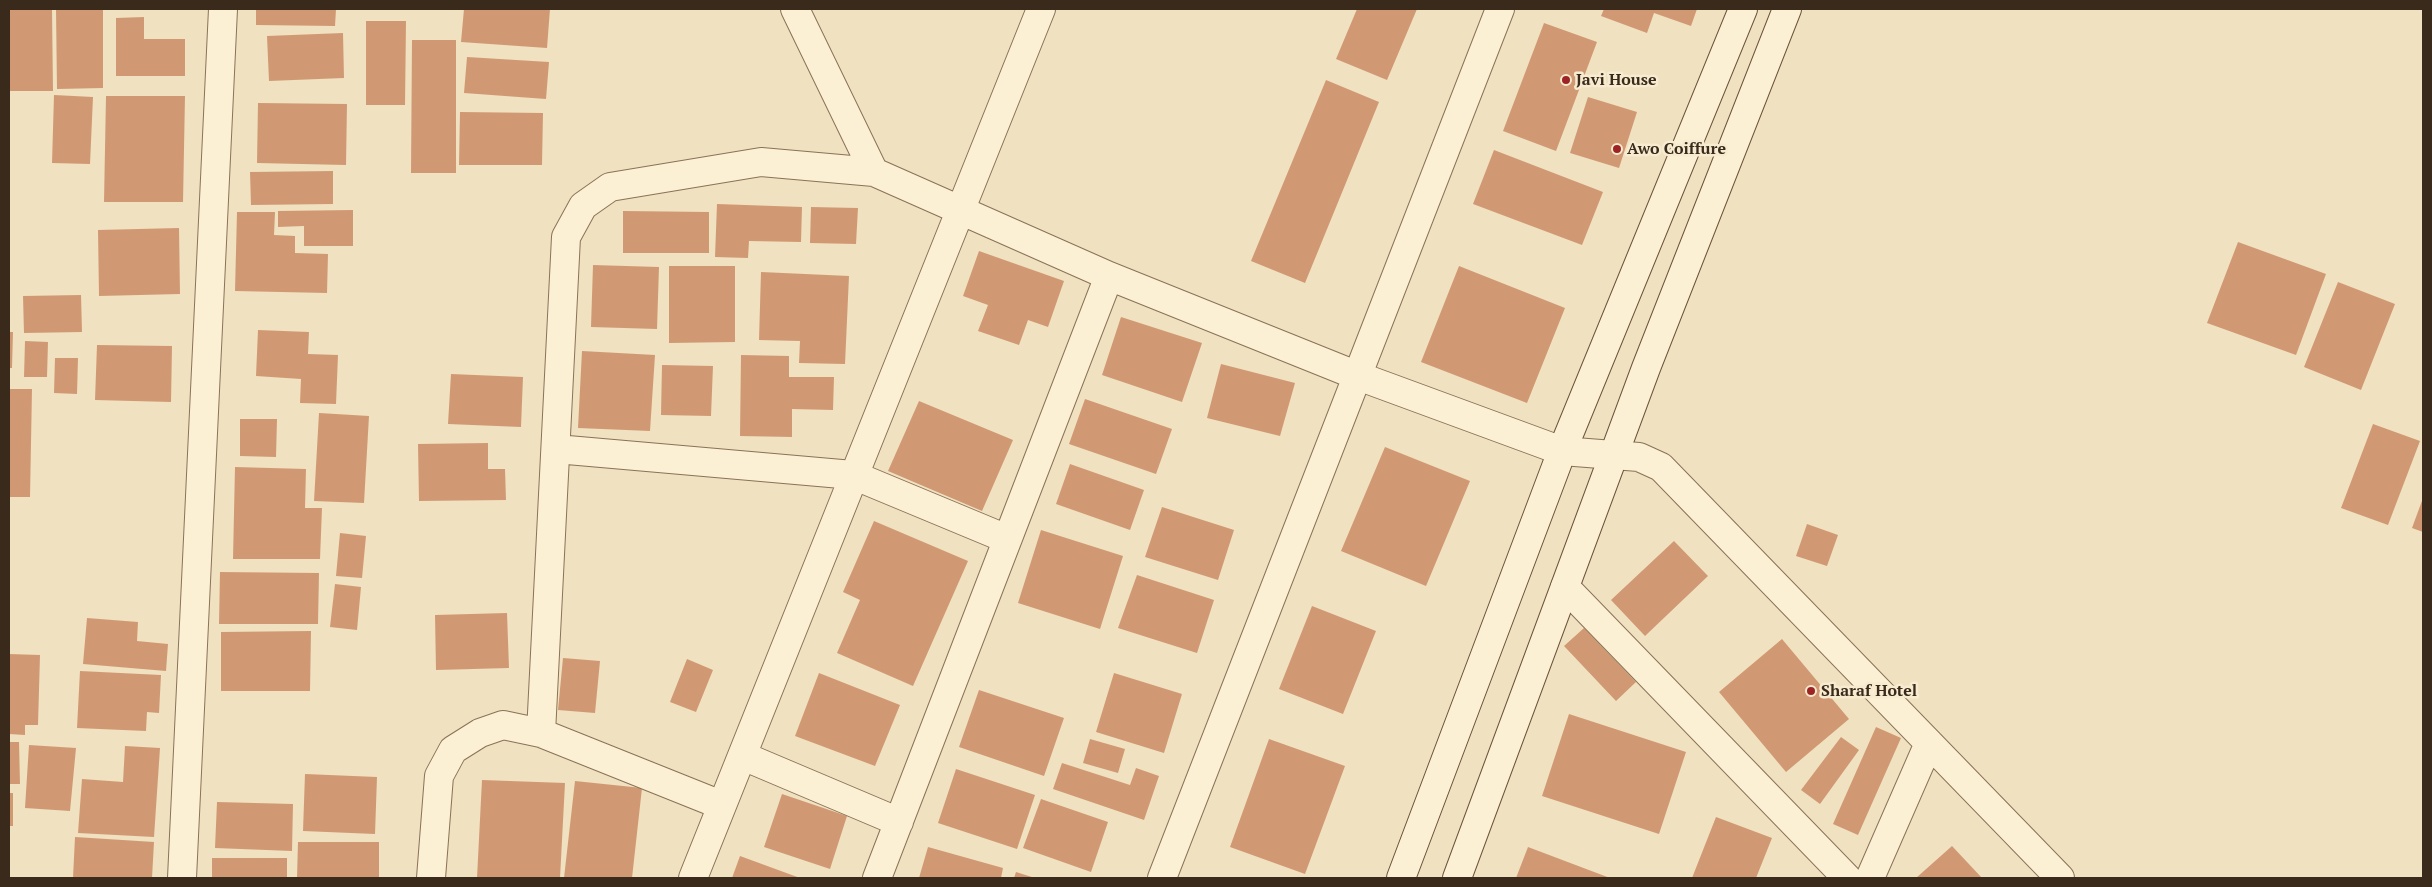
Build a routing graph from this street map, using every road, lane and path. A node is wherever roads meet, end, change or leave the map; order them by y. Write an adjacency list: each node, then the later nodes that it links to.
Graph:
1 (223, 9): 22 (street)
2 (795, 9): 7 (street)
3 (1041, 9): 8 (street)
4 (1500, 9): 10 (street)
5 (1743, 9): 12 (street)
6 (1787, 9): 13 (street)
7 (874, 172): 8 (street); 11 (street)
8 (959, 211): 9 (street); 14 (street)
9 (1109, 276): 10 (street); 15 (street)
10 (1358, 376): 12 (street); 26 (street)
11 (556, 448): 14 (street); 17 (street)
12 (1562, 451): 13 (street); 27 (street)
13 (1615, 454): 16 (street); 18 (street)
14 (852, 475): 15 (street); 19 (street)
15 (1007, 539): 21 (street)
16 (1565, 587): 28 (street); 29 (street)
17 (541, 733): 20 (street); 23 (street)
18 (1929, 744): 30 (street); 31 (street)
19 (743, 756): 20 (street); 21 (street)
20 (721, 805): 24 (street)
21 (899, 822): 25 (street)
22 (182, 878)
23 (431, 878)
24 (693, 878)
25 (877, 878)
26 (1162, 878)
27 (1401, 878)
28 (1457, 878)
29 (1847, 878)
30 (1870, 878)
31 (2060, 878)

